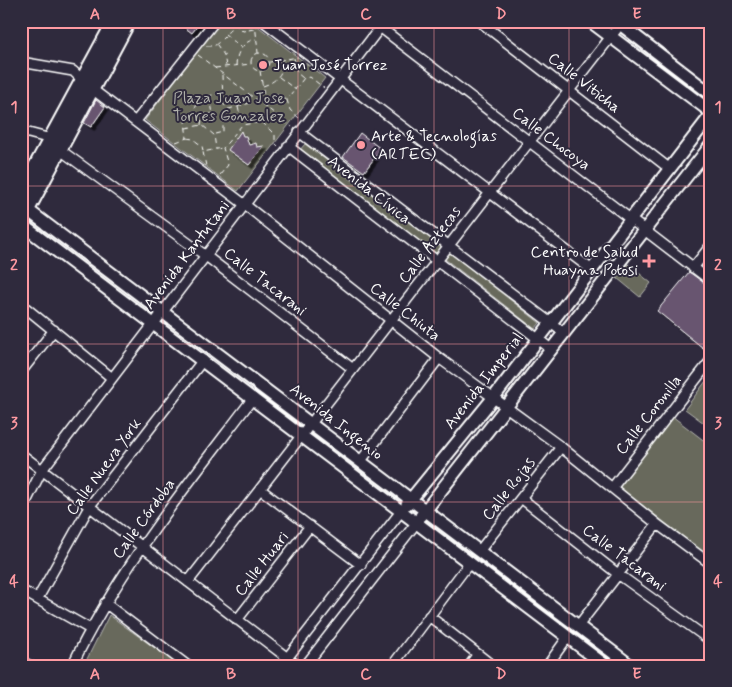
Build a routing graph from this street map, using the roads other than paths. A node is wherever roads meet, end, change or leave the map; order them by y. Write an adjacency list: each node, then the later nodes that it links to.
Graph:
1 (115, 21): 13 (main road)
2 (128, 21): 13 (main road)
3 (215, 21): 17 (street)
4 (263, 21): 12 (street)
5 (372, 21): 9 (street, Calle Chocoya)
6 (478, 21): 14 (street, Calle Viticha)
7 (590, 21): 10 (street)
8 (620, 22): 10 (street, Calle Aztecas); 15 (street)
9 (382, 24): 12 (street, Avenida Kantutani); 20 (street, Calle Chocoya)
10 (611, 38): 14 (street, Calle Aztecas); 16 (street)
11 (21, 62): 13 (street, Calle Chiuta)
12 (340, 80): 19 (street, Avenida Kantutani); 26 (street)
13 (88, 85): 17 (street, Calle Chiuta); 21 (main road)
14 (569, 90): 20 (street, Calle Aztecas); 24 (street, Calle Viticha)
15 (711, 94)
16 (711, 114): 24 (street, Avenida Imperial)
17 (136, 121): 27 (street, Calle Chiuta)
18 (21, 132): 21 (street)
19 (299, 132): 23 (street, Avenida Kantutani); 32 (street, Avenida Cívica)
20 (530, 142): 26 (street, Calle Aztecas); 29 (street, Calle Chocoya)
21 (55, 144): 25 (main road); 28 (main road); 33 (street, Calle Tacarani)
22 (711, 145): 30 (street, Avenida Imperial)
23 (286, 148): 27 (street, Avenida Kantutani); 34 (street, Avenida Cívica)
24 (670, 169): 29 (street, Avenida Imperial)
25 (21, 194)
26 (489, 194): 32 (street, Calle Aztecas); 36 (street)
27 (244, 204): 33 (street, Avenida Kantutani); 40 (street, Calle Chiuta)
28 (23, 215): 39 (street, Avenida Ingenio); 41 (street, Avenida Ingenio)
29 (632, 218): 30 (street, Calle Chocoya); 36 (street, Avenida Imperial)
30 (646, 229): 35 (street, Calle Chocoya); 44 (street, Avenida Imperial)
31 (711, 244): 35 (street)
32 (448, 246): 34 (street, Calle Aztecas); 42 (street, Avenida Cívica)
33 (206, 256): 39 (street, Avenida Kantutani); 50 (street, Calle Tacarani)
34 (438, 261): 40 (street, Calle Aztecas); 45 (street, Avenida Cívica)
35 (692, 268): 37 (street, Calle Chocoya)
36 (592, 270): 42 (street, Avenida Imperial)
37 (711, 281)
38 (21, 304): 43 (street)
39 (164, 311): 41 (street, Avenida Kantutani); 56 (street, Avenida Ingenio)
40 (392, 320): 47 (street, Calle Chiuta); 50 (street, Calle Aztecas)
41 (154, 324): 48 (street, Avenida Ingenio); 52 (street, Avenida Kantutani)
42 (550, 324): 44 (street, Avenida Cívica); 45 (street, Avenida Imperial)
43 (54, 330): 51 (street); 52 (street)
44 (564, 333): 46 (street, Avenida Imperial)
45 (539, 339): 46 (street, Avenida Cívica); 53 (street, Avenida Imperial)
46 (551, 349): 55 (street, Avenida Imperial)
47 (439, 358): 53 (street, Calle Chiuta); 60 (street)
48 (203, 360): 54 (street, Avenida Ingenio); 66 (street, Calle Nueva York)
49 (711, 360): 62 (street, Calle Coronilla)
50 (353, 369): 56 (street, Calle Aztecas)
51 (21, 372)
52 (112, 378): 61 (street, Avenida Kantutani)
53 (494, 397): 55 (street, Calle Chiuta); 65 (street, Avenida Imperial)
54 (253, 398): 57 (street, Avenida Ingenio); 73 (street, Calle Córdoba)
55 (508, 407): 58 (street, Calle Chiuta); 68 (street, Avenida Imperial)
56 (310, 423): 57 (street, Calle Aztecas); 60 (street, Avenida Ingenio)
57 (302, 435): 63 (street, Calle Aztecas); 67 (street, Avenida Ingenio)
58 (561, 447): 62 (street, Calle Chiuta); 64 (street, Calle Rojas)
59 (21, 454): 61 (street)
60 (360, 462): 65 (street, Avenida Ingenio)
61 (42, 470): 66 (street); 69 (street, Avenida Kantutani)
62 (612, 488): 71 (street, Calle Chiuta)
63 (260, 489): 72 (street); 79 (street, Calle Aztecas)
64 (521, 498): 74 (street, Calle Rojas); 78 (street, Calle Tacarani)
65 (410, 499): 67 (street, Avenida Imperial); 68 (street, Avenida Ingenio)
66 (89, 507): 73 (street); 81 (street, Calle Nueva York)
67 (402, 510): 70 (street, Avenida Ingenio); 77 (street, Avenida Imperial)
68 (425, 510): 70 (street, Avenida Imperial); 74 (street, Avenida Ingenio)
69 (21, 512)
70 (417, 522): 76 (street, Avenida Ingenio); 97 (street, Avenida Imperial)
71 (657, 524): 75 (street, Calle Chiuta); 78 (street)
72 (310, 526): 77 (street); 84 (street, Calle Huari)
73 (140, 547): 79 (street); 82 (street, Calle Córdoba)
74 (480, 550): 85 (street, Avenida Ingenio)
75 (709, 560)
76 (470, 562): 83 (street); 87 (street, Avenida Ingenio)
77 (361, 565): 90 (street, Avenida Imperial)
78 (618, 574): 85 (street); 88 (street, Calle Tacarani)
79 (188, 582): 84 (street)
80 (21, 590): 81 (street)
81 (38, 598): 86 (street)
82 (105, 603): 86 (street, Calle Córdoba); 94 (street)
83 (429, 616): 89 (street); 98 (street)
84 (237, 620): 90 (street)
85 (578, 626): 103 (street, Avenida Ingenio)
86 (90, 629): 93 (street, Calle Córdoba)
87 (567, 638): 101 (street); 102 (street, Avenida Ingenio)
88 (711, 641)
89 (478, 654): 99 (street); 100 (street)
90 (287, 658): 95 (street, Avenida Imperial); 96 (street)
91 (21, 661): 92 (street)
92 (31, 666)
93 (72, 666)
94 (188, 666)
95 (281, 666)
96 (298, 666)
97 (305, 666)
98 (392, 666)
99 (469, 666)
100 (493, 666)
101 (546, 666)
102 (606, 666)
103 (631, 666)

